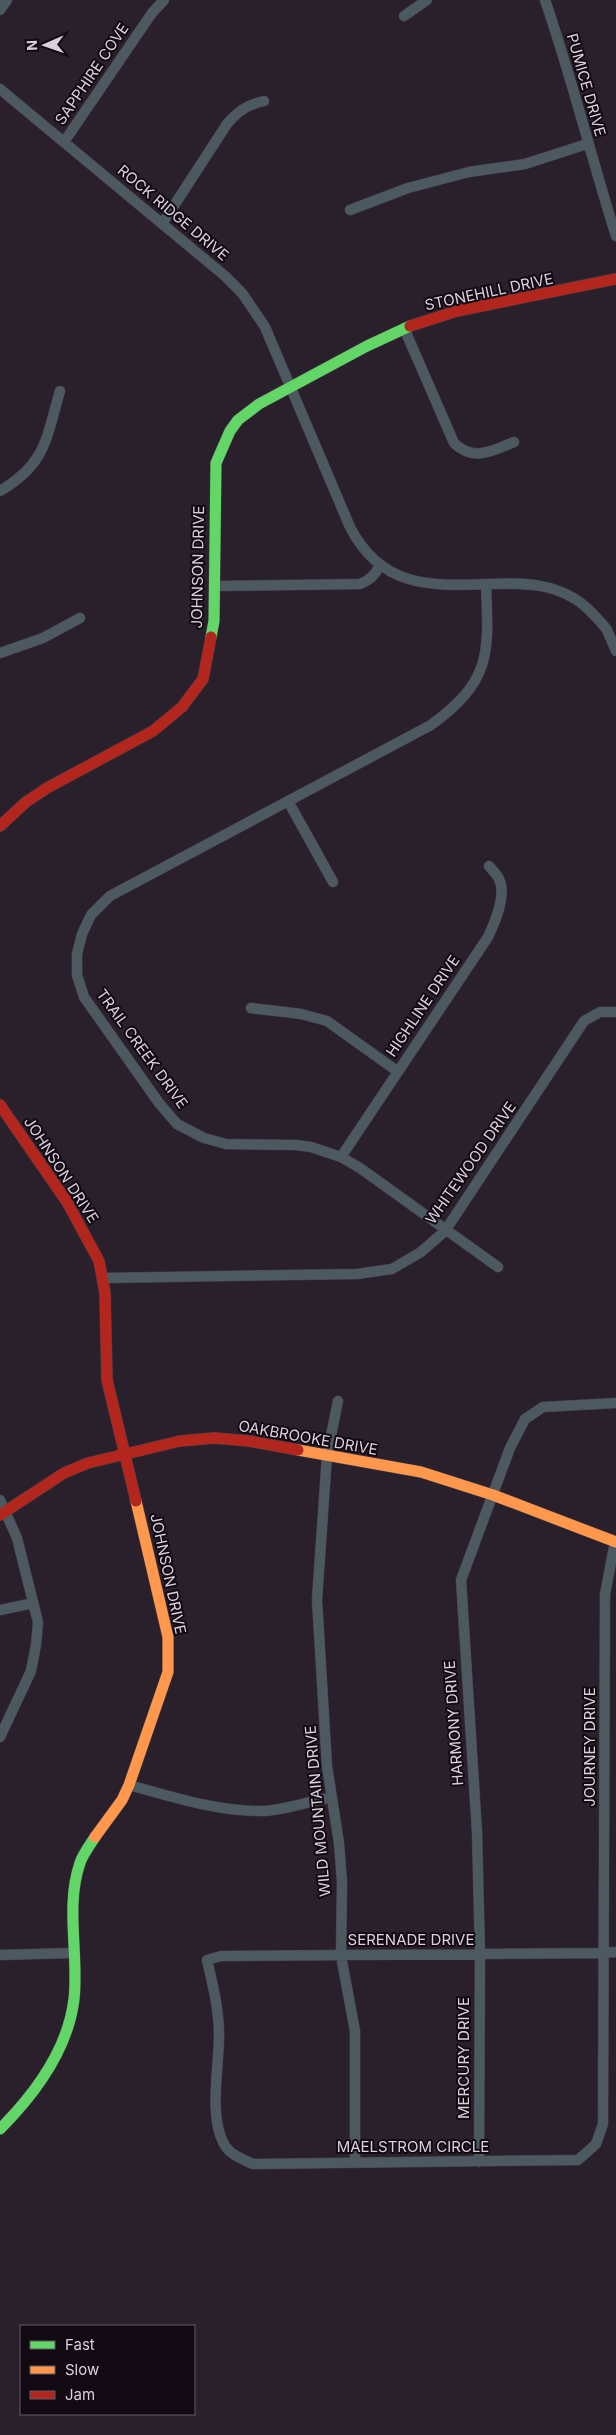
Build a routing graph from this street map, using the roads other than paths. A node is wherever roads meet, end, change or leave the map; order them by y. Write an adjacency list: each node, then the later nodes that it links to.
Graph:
1 (7, 0): 5 (street)
2 (164, 0): 9 (street, SAPPHIRE COVE)
3 (427, 0): 6 (street)
4 (545, 0): 10 (street, PUMICE DRIVE)
5 (0, 10)
6 (404, 16)
7 (0, 89): 9 (street, ROCK RIDGE DRIVE)
8 (264, 101): 12 (street)
9 (64, 142): 12 (street, ROCK RIDGE DRIVE)
10 (587, 144): 11 (street); 13 (street, PUMICE DRIVE)
11 (350, 210)
12 (162, 224): 16 (street, ROCK RIDGE DRIVE)
13 (616, 236)
14 (616, 278): 15 (street, STONEHILL DRIVE)
15 (404, 328): 16 (street, STONEHILL DRIVE); 18 (street)
16 (292, 387): 20 (street, ROCK RIDGE DRIVE); 22 (street, JOHNSON DRIVE)
17 (60, 391): 19 (street)
18 (514, 442)
19 (0, 491)
20 (380, 565): 21 (street, ROCK RIDGE DRIVE); 22 (street)
21 (486, 585): 24 (street, ROCK RIDGE DRIVE); 26 (street, TRAIL CREEK DRIVE)
22 (214, 586): 27 (street, JOHNSON DRIVE)
23 (80, 618): 25 (street)
24 (616, 651)
25 (0, 653)
26 (288, 801): 29 (street); 34 (street, TRAIL CREEK DRIVE)
27 (0, 826)
28 (488, 866): 32 (street, HIGHLINE DRIVE)
29 (333, 882)
30 (252, 1008): 32 (street)
31 (616, 1012): 35 (street, WHITEWOOD DRIVE)
32 (397, 1071): 34 (street, HIGHLINE DRIVE)
33 (0, 1106): 37 (street, JOHNSON DRIVE)
34 (340, 1157): 35 (street, TRAIL CREEK DRIVE)
35 (445, 1231): 36 (street, TRAIL CREEK DRIVE); 37 (street, WHITEWOOD DRIVE)
36 (498, 1267)
37 (102, 1278): 40 (street, JOHNSON DRIVE)
38 (338, 1400): 41 (street, WILD MOUNTAIN DRIVE)
39 (616, 1403): 42 (street, HARMONY DRIVE)
40 (127, 1455): 41 (street, OAKBROOKE DRIVE); 44 (street, OAKBROOKE DRIVE); 49 (street, JOHNSON DRIVE)
41 (327, 1455): 42 (street, OAKBROOKE DRIVE); 50 (street, WILD MOUNTAIN DRIVE)
42 (493, 1495): 45 (street, OAKBROOKE DRIVE); 55 (street, HARMONY DRIVE)
43 (0, 1500): 44 (street)
44 (3, 1513): 46 (street)
45 (616, 1542): 53 (street, JOURNEY DRIVE)
46 (33, 1602): 47 (street); 48 (street)
47 (0, 1610)
48 (0, 1737)
49 (129, 1785): 50 (street); 52 (street, JOHNSON DRIVE)
50 (332, 1797): 56 (street, WILD MOUNTAIN DRIVE)
51 (616, 1952): 53 (street, SERENADE DRIVE)
52 (72, 1953): 54 (street); 58 (street, JOHNSON DRIVE)
53 (604, 1953): 55 (street, SERENADE DRIVE); 59 (street, MAELSTROM CIRCLE)
54 (0, 1955)
55 (480, 1955): 56 (street, SERENADE DRIVE); 59 (street, MERCURY DRIVE)
56 (341, 1956): 57 (street, SERENADE DRIVE); 60 (street, WILD MOUNTAIN DRIVE)
57 (208, 1960): 60 (street, MAELSTROM CIRCLE)
58 (0, 2129)
59 (479, 2162): 60 (street, MAELSTROM CIRCLE)
60 (355, 2163)

